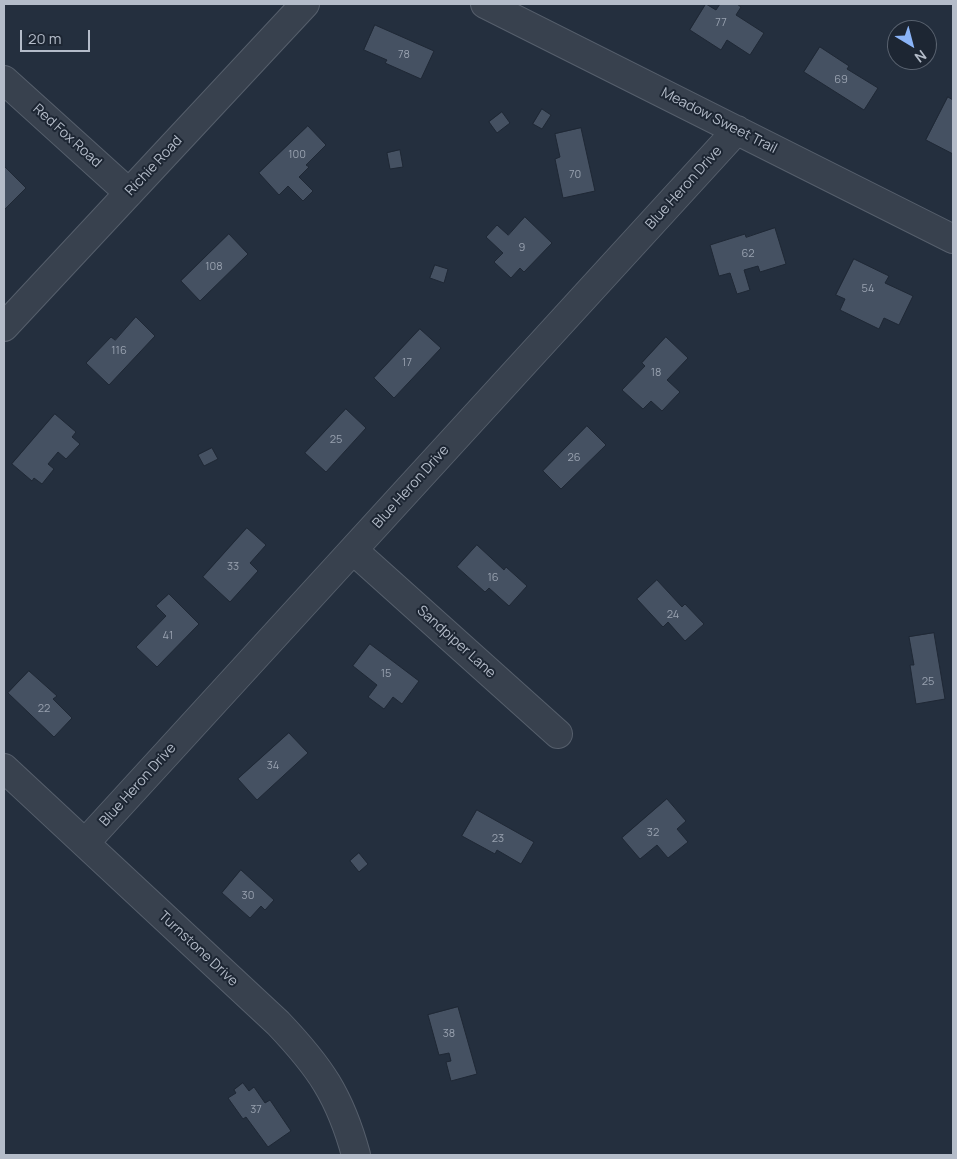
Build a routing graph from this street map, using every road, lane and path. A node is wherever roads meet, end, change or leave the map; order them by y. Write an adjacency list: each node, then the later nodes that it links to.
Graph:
1 (305, 4): 5 (street, Richie Road)
2 (486, 4): 4 (street, Meadow Sweet Trail)
3 (4, 80): 5 (street, Red Fox Road)
4 (737, 130): 6 (street, Meadow Sweet Trail); 8 (street, Blue Heron Drive)
5 (129, 192): 7 (street, Richie Road)
6 (953, 239)
7 (4, 327)
8 (353, 550): 9 (street, Sandpiper Lane); 11 (street, Blue Heron Drive)
9 (558, 734)
10 (4, 768): 11 (street, Turnstone Drive)
11 (85, 843): 12 (street, Turnstone Drive)
12 (356, 1155)

